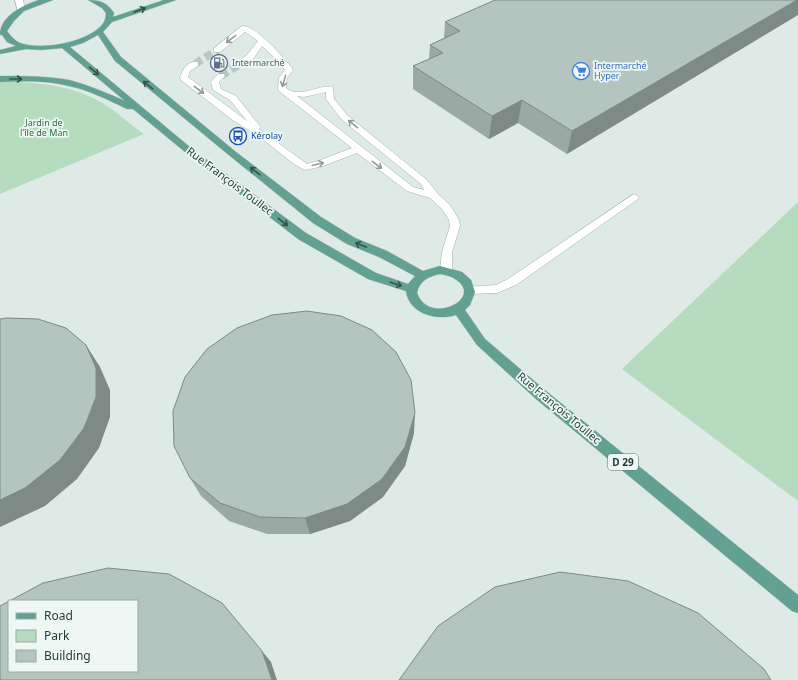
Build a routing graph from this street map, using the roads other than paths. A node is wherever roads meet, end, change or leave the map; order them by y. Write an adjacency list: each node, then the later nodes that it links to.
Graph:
1 (19, 0): 5 (street)
2 (49, 0): 5 (main road)
3 (97, 0): 6 (main road)
4 (172, 0): 6 (main road, one-way to 4)
5 (21, 10): 8 (main road)
6 (108, 22): 7 (main road)
7 (99, 31): 10 (main road); 25 (main road, Rue François Toullec, one-way to 7)
8 (1, 32): 11 (main road)
9 (262, 41): 12 (street, one-way to 12); 14 (street); 18 (street, one-way to 18)
10 (64, 46): 11 (main road); 19 (main road, Rue François Toullec, one-way to 19)
11 (25, 47): 13 (main road)
12 (217, 50)
13 (0, 52)
14 (243, 62)
15 (195, 64): 20 (street, one-way to 20)
16 (221, 76): 20 (street)
17 (0, 79): 19 (main road, one-way to 19)
18 (288, 93): 21 (street); 22 (street, one-way to 18)
19 (142, 112): 26 (main road, Rue François Toullec, one-way to 26)
20 (263, 135): 21 (street, one-way to 21)
21 (358, 149): 22 (street, one-way to 22)
22 (434, 196): 24 (street)
23 (634, 196): 27 (street)
24 (446, 270): 25 (main road); 27 (main road)
25 (422, 275): 26 (main road)
26 (412, 289): 28 (main road)
27 (470, 290): 28 (main road)
28 (458, 309): 29 (main road, Rue François Toullec / D 29)
29 (798, 605)

